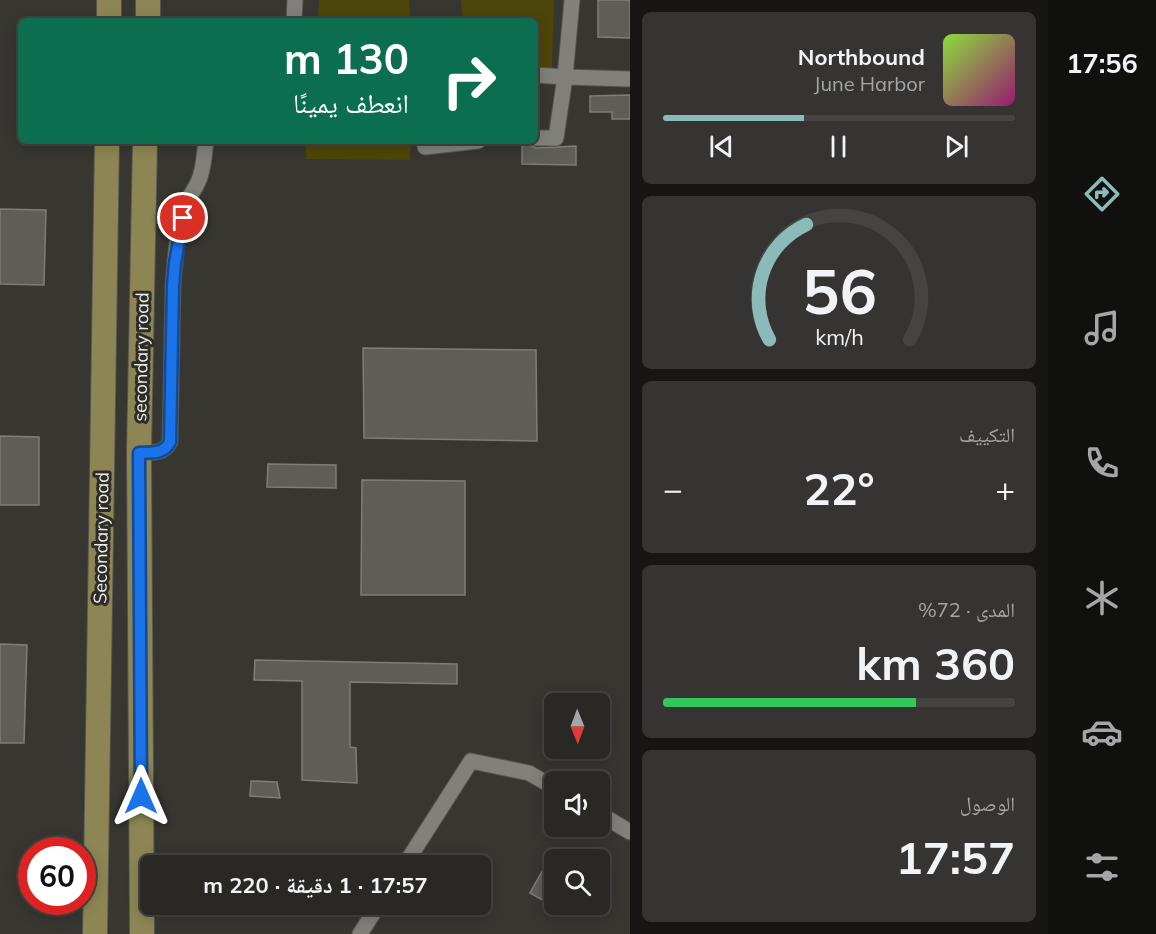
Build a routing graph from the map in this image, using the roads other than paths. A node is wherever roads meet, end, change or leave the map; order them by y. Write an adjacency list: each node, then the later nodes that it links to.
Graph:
1 (109, 0): 5 (main road)
2 (148, 0): 6 (main road)
3 (295, 0): 7 (street)
4 (572, 0): 9 (street)
5 (109, 18)
6 (147, 18)
7 (294, 18)
8 (538, 75): 9 (street)
9 (565, 77): 10 (street); 11 (street)
10 (630, 79)
11 (538, 138)
12 (107, 144): 23 (main road, Secondary road)
13 (145, 144): 17 (main road, secondary road)
14 (206, 144): 17 (street)
15 (425, 144): 16 (street)
16 (452, 144)
17 (139, 453): 24 (main road, secondary road)
18 (544, 781): 21 (street)
19 (610, 820): 20 (street)
20 (630, 832)
21 (411, 855)
22 (372, 915): 25 (street)
23 (95, 934)
24 (142, 934)
25 (360, 934)

